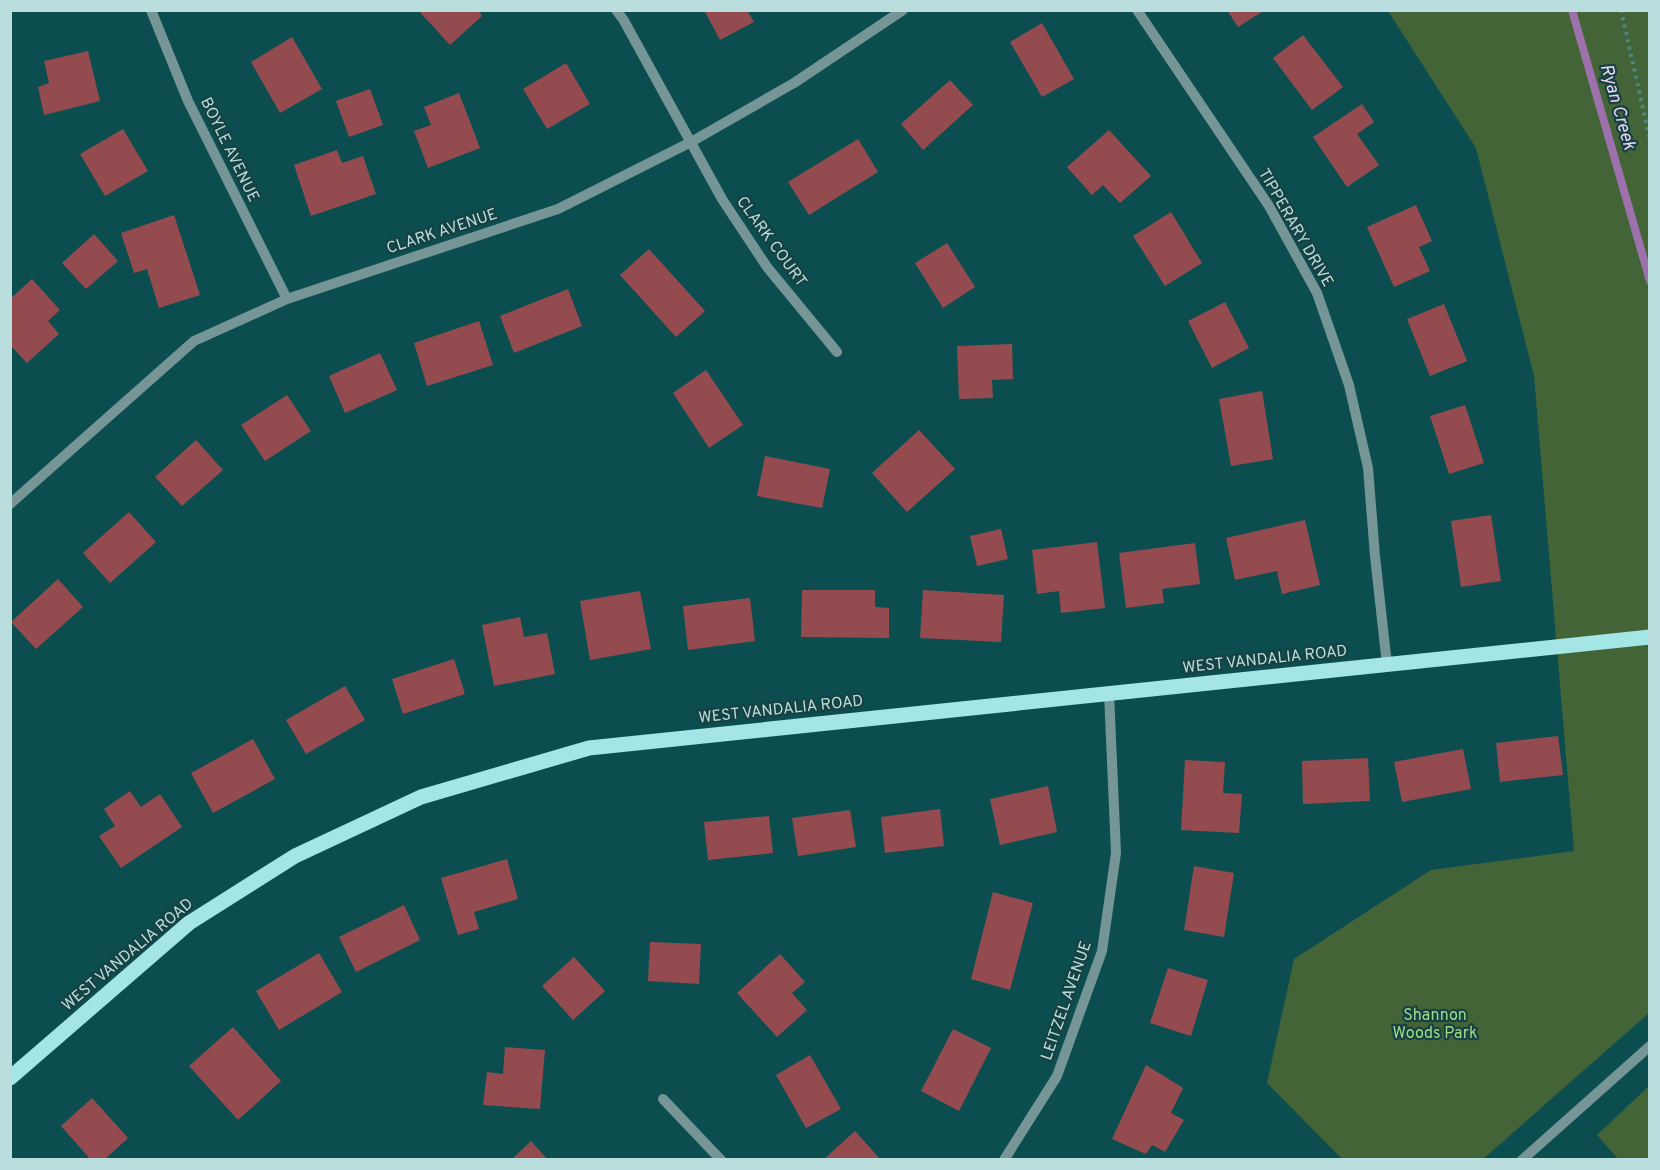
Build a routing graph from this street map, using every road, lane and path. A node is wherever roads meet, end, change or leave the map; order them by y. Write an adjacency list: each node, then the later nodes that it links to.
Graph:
1 (151, 10): 8 (street, BOYLE AVENUE)
2 (616, 10): 7 (street, CLARK COURT)
3 (903, 10): 7 (street, CLARK AVENUE)
4 (1137, 10): 12 (street, TIPPERARY DRIVE)
5 (1621, 10): 6 (path)
6 (1650, 140)
7 (692, 142): 8 (street, CLARK AVENUE); 9 (street, CLARK COURT)
8 (287, 299): 10 (street, CLARK AVENUE)
9 (837, 352)
10 (10, 504)
11 (1650, 637): 12 (main road, WEST VANDALIA ROAD)
12 (1387, 665): 13 (main road, WEST VANDALIA ROAD)
13 (1109, 693): 15 (main road, WEST VANDALIA ROAD); 18 (street, LEITZEL AVENUE)
14 (1650, 1046): 19 (street)
15 (10, 1078)
16 (663, 1099): 17 (street)
17 (720, 1160)
18 (1004, 1160)
19 (1522, 1160)

